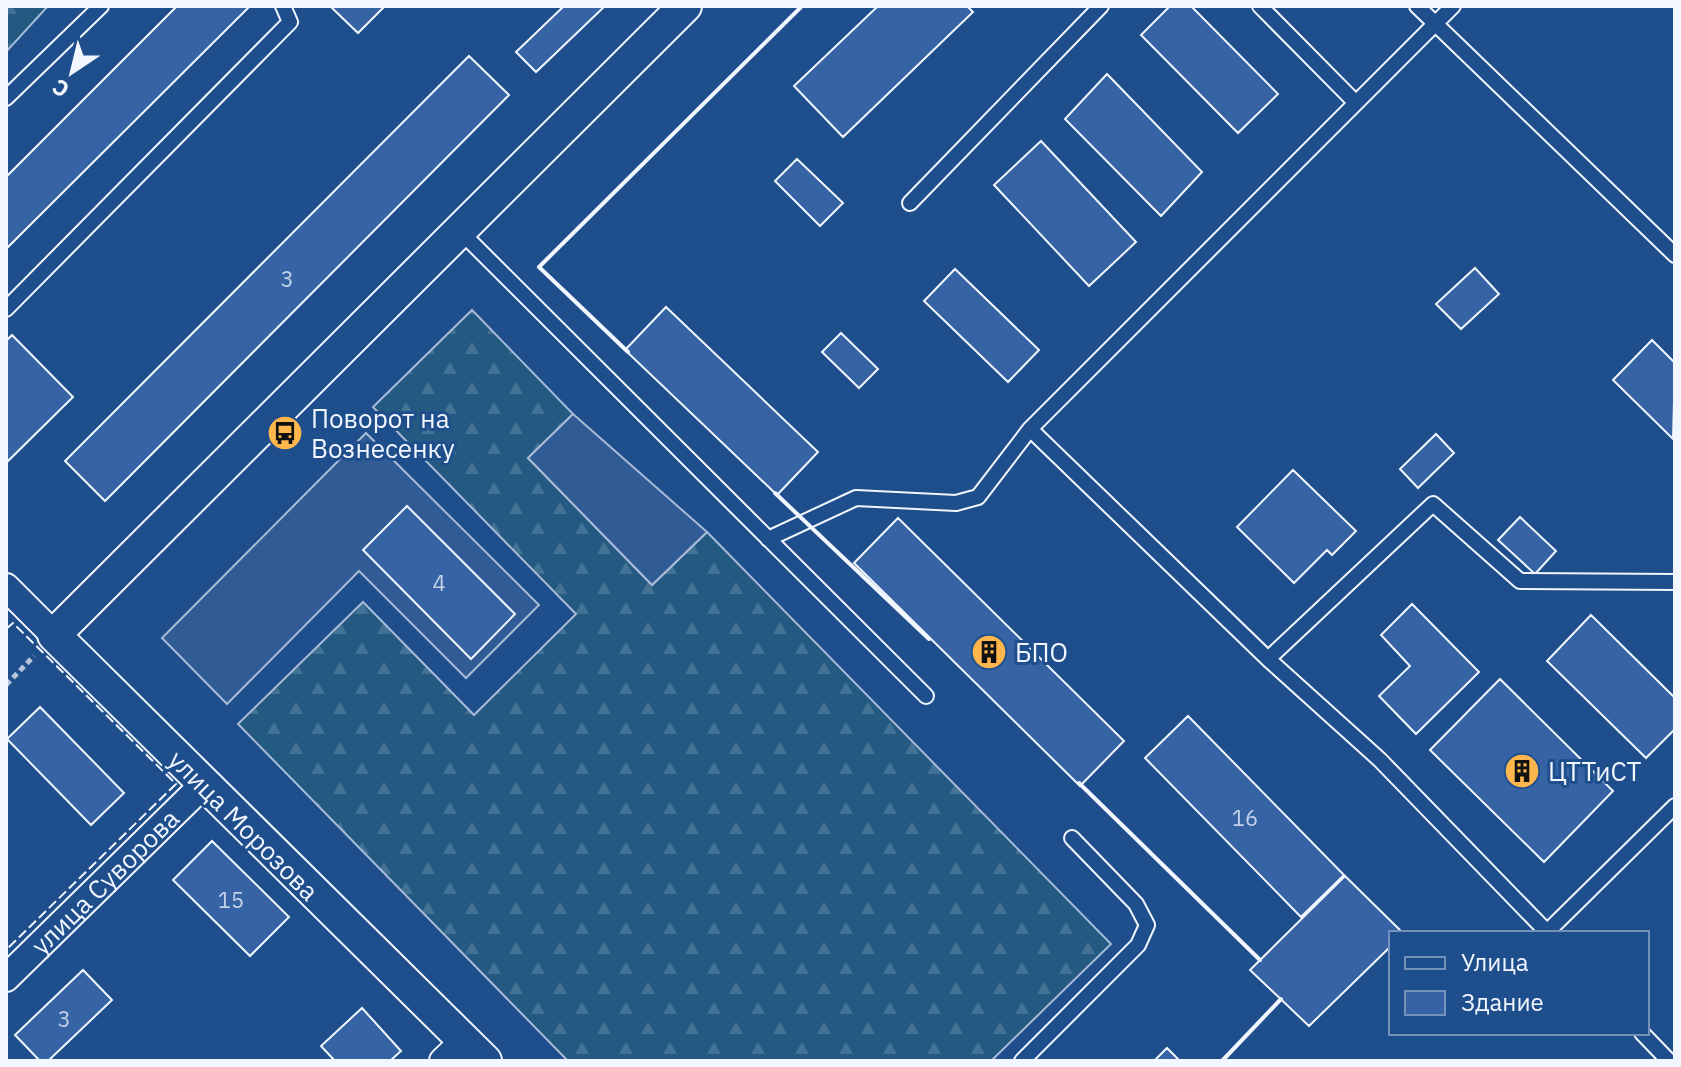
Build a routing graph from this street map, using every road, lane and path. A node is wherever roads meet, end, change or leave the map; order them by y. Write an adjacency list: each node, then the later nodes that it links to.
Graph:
1 (101, 6): 9 (lane)
2 (283, 6): 14 (lane)
3 (685, 6): 12 (street)
4 (1101, 6): 11 (lane)
5 (1260, 6): 10 (lane)
6 (1417, 6): 8 (lane)
7 (1453, 6): 8 (lane)
8 (1434, 25): 10 (lane); 13 (lane)
9 (6, 98)
10 (1356, 103): 15 (lane)
11 (910, 203)
12 (459, 230): 16 (lane); 19 (street)
13 (1675, 255)
14 (6, 309)
15 (1030, 429): 16 (lane); 20 (lane)
16 (768, 539): 22 (lane)
17 (1675, 582): 20 (lane)
18 (6, 587): 19 (street, улица Морозова)
19 (54, 635): 21 (path); 23 (street, улица Морозова)
20 (1268, 659): 26 (lane)
21 (6, 685)
22 (926, 696)
23 (203, 785): 28 (street, улица Суворова); 30 (street, улица Морозова)
24 (1675, 806): 27 (lane)
25 (1072, 838): 31 (lane)
26 (1545, 931)
27 (1549, 931)
28 (6, 978)
29 (1644, 1035): 32 (lane)
30 (464, 1054)
31 (1022, 1061)
32 (1669, 1061)

